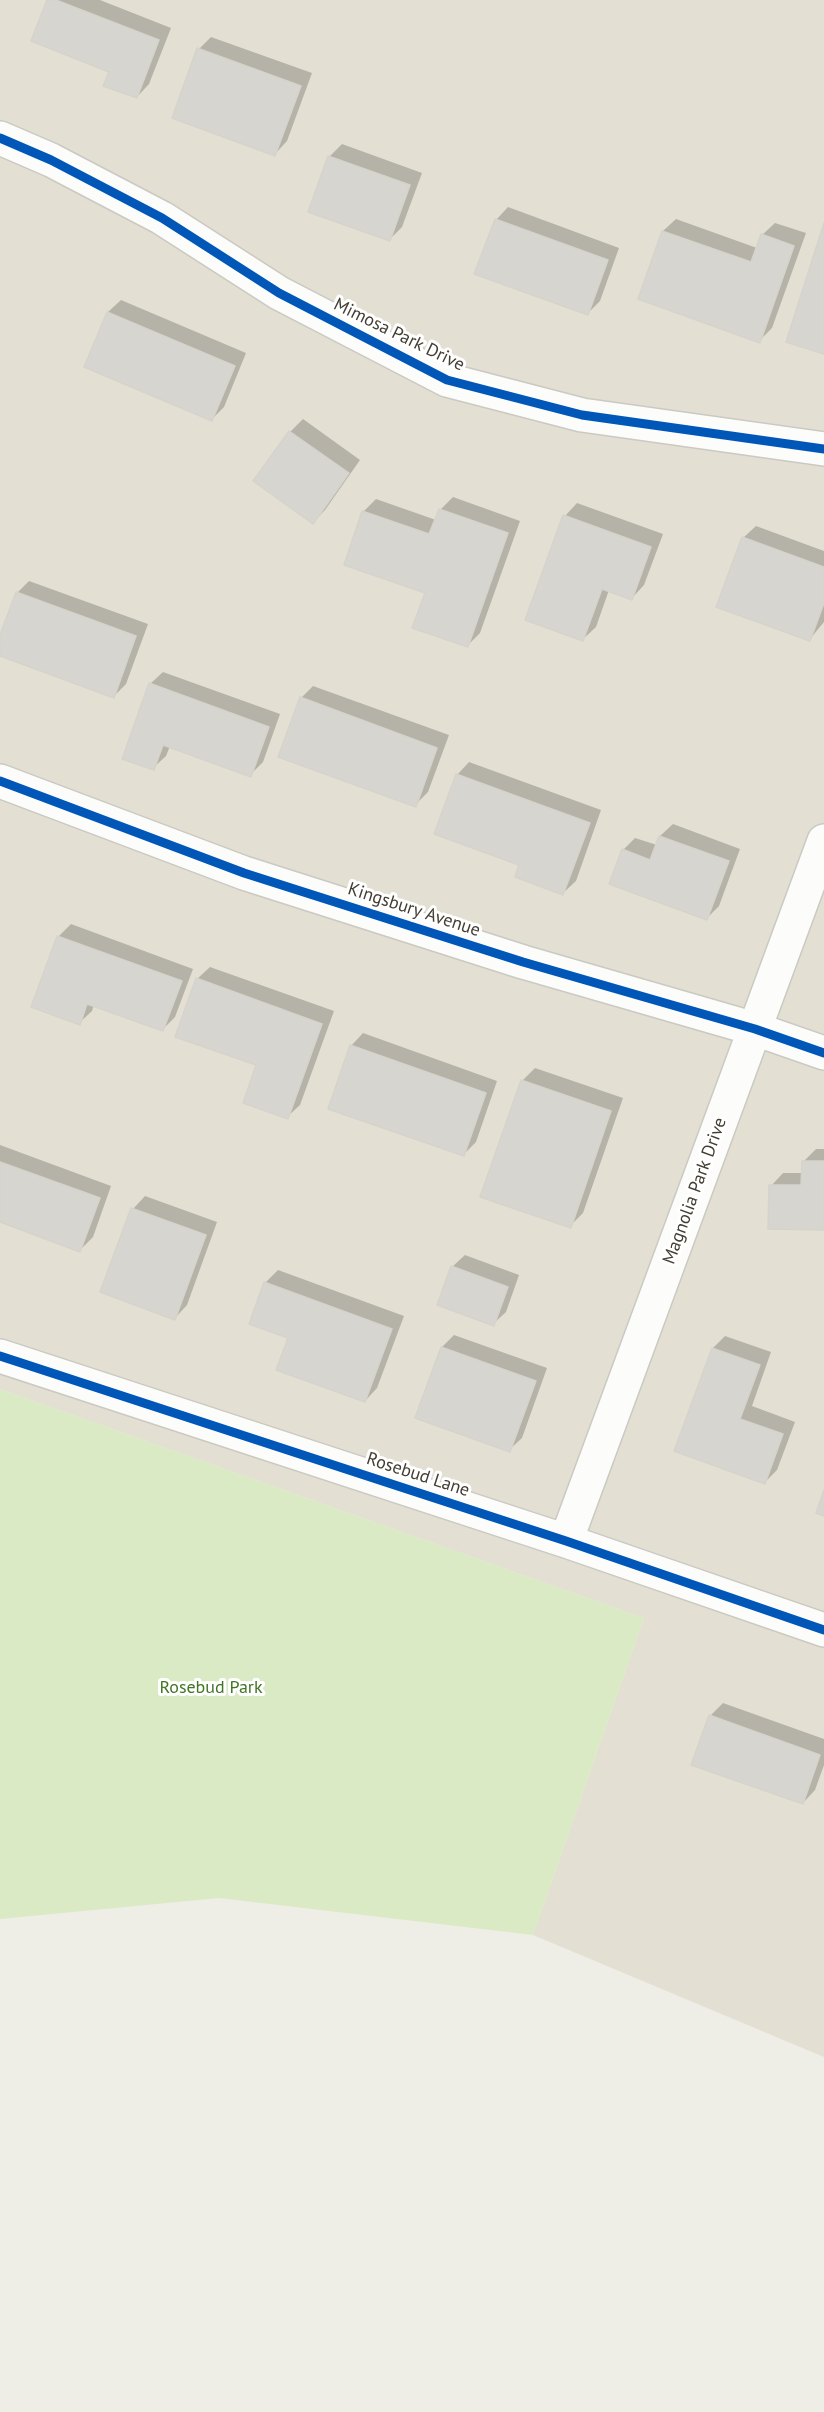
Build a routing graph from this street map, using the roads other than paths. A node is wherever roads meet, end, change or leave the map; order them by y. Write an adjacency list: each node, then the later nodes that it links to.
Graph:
1 (0, 138): 2 (street, Mimosa Park Drive)
2 (824, 449)
3 (0, 781): 5 (street, Kingsbury Avenue)
4 (824, 841): 5 (street, Magnolia Park Drive)
5 (755, 1029): 6 (street, Kingsbury Avenue); 8 (street, Magnolia Park Drive)
6 (824, 1053)
7 (0, 1356): 8 (street, Rosebud Lane)
8 (566, 1541): 9 (street, Rosebud Lane)
9 (824, 1630)

